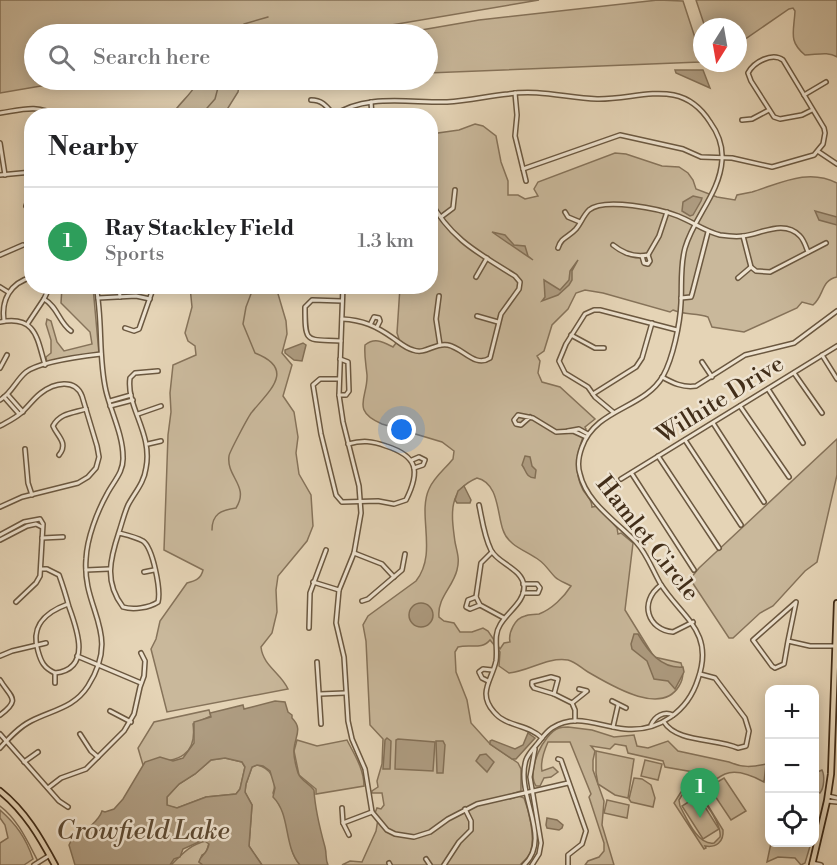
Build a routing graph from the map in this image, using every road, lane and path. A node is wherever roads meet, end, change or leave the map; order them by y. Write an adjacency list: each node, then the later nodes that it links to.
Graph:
1 (826, 82): 3 (street)
2 (515, 93): 5 (street); 16 (street); 18 (street)
3 (804, 95): 10 (street); 11 (street)
4 (311, 100): 6 (street)
5 (371, 102): 7 (street); 8 (street)
6 (328, 108)
7 (347, 108)
8 (371, 108)
9 (24, 109): 12 (street)
10 (769, 110): 11 (street); 13 (street)
11 (812, 110): 15 (street)
12 (0, 113)
13 (742, 120)
14 (0, 143): 20 (street)
15 (819, 152): 16 (street); 17 (street)
16 (722, 157): 18 (street); 29 (street)
17 (837, 164)
18 (523, 169): 22 (street)
19 (24, 173): 20 (street)
20 (5, 175): 21 (street)
21 (0, 176)
22 (526, 181)
23 (455, 190): 27 (street)
24 (565, 212): 28 (street)
25 (667, 212): 28 (street); 29 (street); 38 (street)
26 (438, 214): 27 (street)
27 (440, 218): 40 (street)
28 (580, 222): 35 (street)
29 (694, 225): 30 (street); 55 (street)
30 (708, 232): 31 (street); 55 (street)
31 (743, 236): 36 (street); 41 (street)
32 (826, 243): 36 (street)
33 (23, 245): 37 (street)
34 (613, 245): 39 (street)
35 (558, 248)
36 (808, 252): 41 (street)
37 (0, 255)
38 (648, 255): 39 (street); 39 (street)
39 (642, 256)
40 (487, 258): 42 (street); 63 (street)
41 (750, 267): 43 (street)
42 (476, 277)
43 (738, 278)
44 (24, 280): 46 (street)
45 (0, 287): 46 (street)
46 (8, 292): 62 (street)
47 (46, 294): 56 (street)
48 (97, 294): 54 (street)
49 (120, 294): 53 (street)
50 (152, 294): 57 (street)
51 (342, 294): 58 (street)
52 (439, 296): 74 (street)
53 (120, 297): 54 (street); 57 (street)
54 (98, 298): 78 (street)
55 (681, 298): 69 (street)
56 (44, 299): 66 (street); 70 (street)
57 (150, 299): 68 (street)
58 (342, 301): 61 (street); 72 (street)
59 (837, 312): 75 (street)
60 (477, 316): 63 (street)
61 (342, 319): 64 (street); 72 (street)
62 (2, 322): 66 (street)
63 (498, 322): 74 (street)
64 (371, 323): 67 (street); 67 (street)
65 (652, 323): 69 (street); 71 (street); 92 (street)
66 (27, 324): 83 (street)
67 (377, 327): 74 (street)
68 (125, 328)
69 (677, 330): 87 (street)
70 (71, 331)
71 (572, 335): 77 (street); 92 (street)
72 (341, 341): 81 (street)
73 (781, 341): 75 (street)
74 (440, 345)
75 (782, 346): 88 (street)
76 (837, 346): 80 (street, Wilhite Drive)
77 (604, 348)
78 (101, 354): 83 (street); 97 (street)
79 (7, 355): 84 (street)
80 (822, 355): 86 (street, Wilhite Drive); 90 (street)
81 (340, 359): 89 (street); 93 (street)
82 (702, 362): 88 (street)
83 (45, 365): 94 (street)
84 (0, 368)
85 (158, 371): 95 (street)
86 (794, 372): 91 (street, Wilhite Drive); 104 (street)
87 (662, 377): 88 (street); 102 (street)
88 (712, 377)
89 (339, 379): 93 (street); 125 (street)
90 (837, 379)
91 (768, 389): 100 (street, Wilhite Drive); 112 (street)
92 (593, 394): 102 (street)
93 (339, 395): 114 (street)
94 (6, 396): 96 (street); 103 (street)
95 (132, 398): 97 (street); 98 (street); 105 (street)
96 (0, 400)
97 (109, 401): 98 (street)
98 (110, 406): 143 (street)
99 (161, 406): 105 (street)
100 (740, 406): 107 (street, Wilhite Drive); 121 (street)
101 (86, 409): 103 (street); 116 (street); 123 (street)
102 (613, 412): 109 (street)
103 (21, 413): 108 (street)
104 (822, 413)
105 (138, 414): 113 (street)
106 (530, 417): 106 (street); 109 (street)
107 (713, 423): 110 (street, Wilhite Drive); 126 (street)
108 (0, 426)
109 (587, 436): 150 (street, Hamlet Circle)
110 (685, 440): 117 (street, Wilhite Drive); 129 (street)
111 (161, 441): 113 (street)
112 (803, 443)
113 (148, 444): 131 (street)
114 (348, 444): 118 (street); 125 (street)
115 (25, 449): 123 (street)
116 (59, 455)
117 (658, 456): 120 (street, Wilhite Drive); 136 (street)
118 (411, 460): 119 (street); 119 (street)
119 (414, 468): 125 (street)
120 (632, 474): 122 (street, Wilhite Drive); 145 (street)
121 (789, 477)
122 (621, 479)
123 (32, 495): 128 (street)
124 (0, 501): 128 (street)
125 (361, 502): 139 (street)
126 (764, 502)
127 (479, 505): 138 (street)
128 (1, 507)
129 (741, 525)
130 (42, 527): 132 (street); 134 (street); 135 (street)
131 (119, 533): 142 (street); 144 (street)
132 (0, 535)
133 (63, 537): 134 (street)
134 (42, 538): 141 (street)
135 (0, 540)
136 (719, 548)
137 (326, 550): 148 (street)
138 (492, 552): 149 (street); 153 (street)
139 (354, 553): 147 (street); 151 (street)
140 (405, 554): 147 (street)
141 (41, 568): 155 (street); 157 (street)
142 (109, 569): 143 (street); 144 (street)
143 (86, 570): 170 (street)
144 (154, 570): 146 (street)
145 (694, 570)
146 (144, 572)
147 (394, 577): 154 (street)
148 (313, 582): 151 (street); 161 (street)
149 (524, 584): 152 (street); 152 (street)
150 (662, 585): 160 (street, Hamlet Circle); 160 (street)
151 (339, 590): 179 (street)
152 (523, 593): 159 (street)
153 (476, 597): 158 (street); 158 (street)
154 (362, 601)
155 (16, 602)
156 (837, 603): 165 (main road)
157 (68, 604): 164 (street); 168 (street)
158 (480, 605): 159 (street)
159 (504, 618): 171 (street)
160 (693, 622): 173 (street, Hamlet Circle)
161 (309, 628)
162 (788, 641): 162 (street); 165 (street)
163 (46, 644): 164 (street)
164 (36, 646): 167 (street); 172 (street)
165 (836, 646): 210 (main road)
166 (141, 653): 177 (street)
167 (0, 656)
168 (77, 656): 170 (street); 172 (street)
169 (316, 662): 180 (street)
170 (99, 666): 177 (street); 198 (street)
171 (492, 670): 175 (street); 175 (street)
172 (55, 673): 176 (street)
173 (700, 674): 188 (street, Hamlet Circle); 191 (street)
174 (0, 680): 187 (street)
175 (488, 681): 197 (street)
176 (54, 683)
177 (141, 683): 190 (street)
178 (579, 689): 183 (street)
179 (345, 693): 180 (street); 216 (street)
180 (319, 694): 192 (street)
181 (554, 694): 181 (street); 183 (street)
182 (612, 701): 184 (street)
183 (572, 703): 189 (street)
184 (618, 705): 185 (street); 194 (street)
185 (626, 708)
186 (110, 711): 190 (street)
187 (0, 715)
188 (673, 715): 191 (street, Hamlet Circle); 193 (street)
189 (575, 721): 194 (street, Hamlet Circle); 197 (street, Hamlet Circle)
190 (131, 722): 202 (street)
191 (664, 722): 193 (street, Hamlet Circle)
192 (321, 724)
193 (651, 726): 194 (street, Hamlet Circle)
194 (613, 727)
195 (0, 734): 198 (street)
196 (80, 734): 202 (street)
197 (542, 738): 199 (street, Hamlet Circle)
198 (6, 741): 200 (street); 204 (street)
199 (535, 747): 208 (street, Hamlet Circle); 209 (street, Hamlet Circle)
200 (0, 748)
201 (38, 752): 204 (street)
202 (98, 757): 206 (street)
203 (558, 759): 205 (street)
204 (24, 762): 206 (street)
205 (568, 783): 208 (street); 228 (street)
206 (48, 788): 213 (street)
207 (0, 791): 219 (main road)
208 (532, 791): 209 (street); 227 (street, Hamlet Circle)
209 (525, 793): 215 (street); 226 (street, Hamlet Circle)
210 (828, 798): 211 (street); 212 (street); 221 (main road)
211 (837, 798)
212 (837, 802)
213 (68, 807)
214 (342, 808): 217 (street)
215 (465, 809): 216 (street); 225 (street)
216 (372, 812): 217 (street)
217 (343, 823): 218 (street)
218 (349, 835)
219 (50, 855): 222 (street); 223 (main road)
220 (426, 859): 224 (street)
221 (812, 864): 229 (street)
222 (35, 865)
223 (55, 865)
224 (430, 865)
225 (444, 865)
226 (524, 865)
227 (532, 865)
228 (568, 865)
229 (821, 865)

